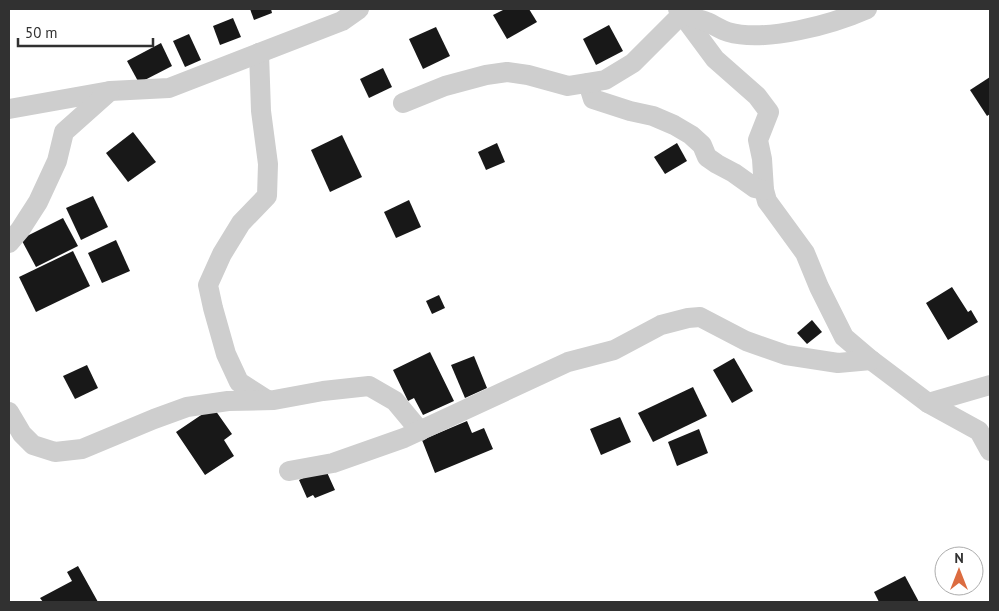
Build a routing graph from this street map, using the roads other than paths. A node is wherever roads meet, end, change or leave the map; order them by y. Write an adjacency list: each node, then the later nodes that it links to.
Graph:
1 (359, 9): 4 (street)
2 (867, 9): 3 (street)
3 (680, 12): 5 (street); 9 (street)
4 (259, 53): 6 (street); 13 (street)
5 (588, 83): 7 (street); 9 (street)
6 (110, 91): 8 (street); 10 (street)
7 (403, 104)
8 (9, 109)
9 (764, 190): 11 (street)
10 (9, 243)
11 (871, 360): 14 (street); 16 (street)
12 (990, 386): 14 (street)
13 (267, 400): 15 (street); 16 (street)
14 (928, 403): 17 (street)
15 (9, 412)
16 (420, 431): 18 (street)
17 (990, 451)
18 (289, 471)

